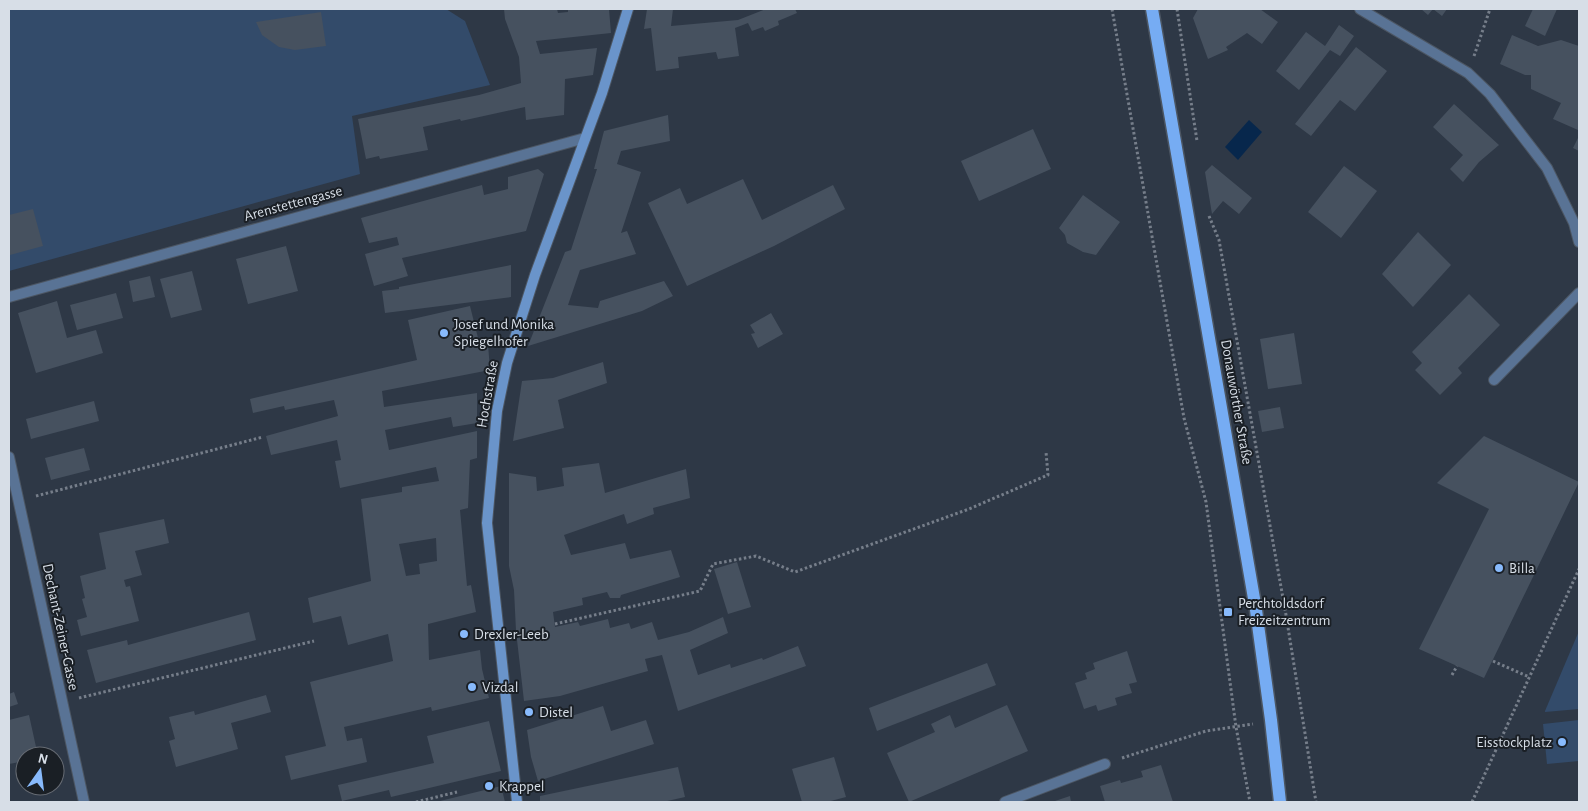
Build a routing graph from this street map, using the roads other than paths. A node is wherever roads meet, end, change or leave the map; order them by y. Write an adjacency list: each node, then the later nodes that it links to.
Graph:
1 (628, 9): 4 (main road, Hochstraße)
2 (1152, 9): 14 (main road, Donauwörther Straße)
3 (1360, 9): 5 (street)
4 (586, 138): 7 (street, Arenstettengasse); 12 (main road, Hochstraße)
5 (1579, 242)
6 (1579, 293): 8 (street)
7 (9, 297)
8 (1494, 380)
9 (9, 457): 11 (street, Dechant-Zeiner-Gasse)
10 (1105, 764): 13 (street)
11 (84, 802)
12 (517, 802)
13 (1005, 802)
14 (1280, 802)

